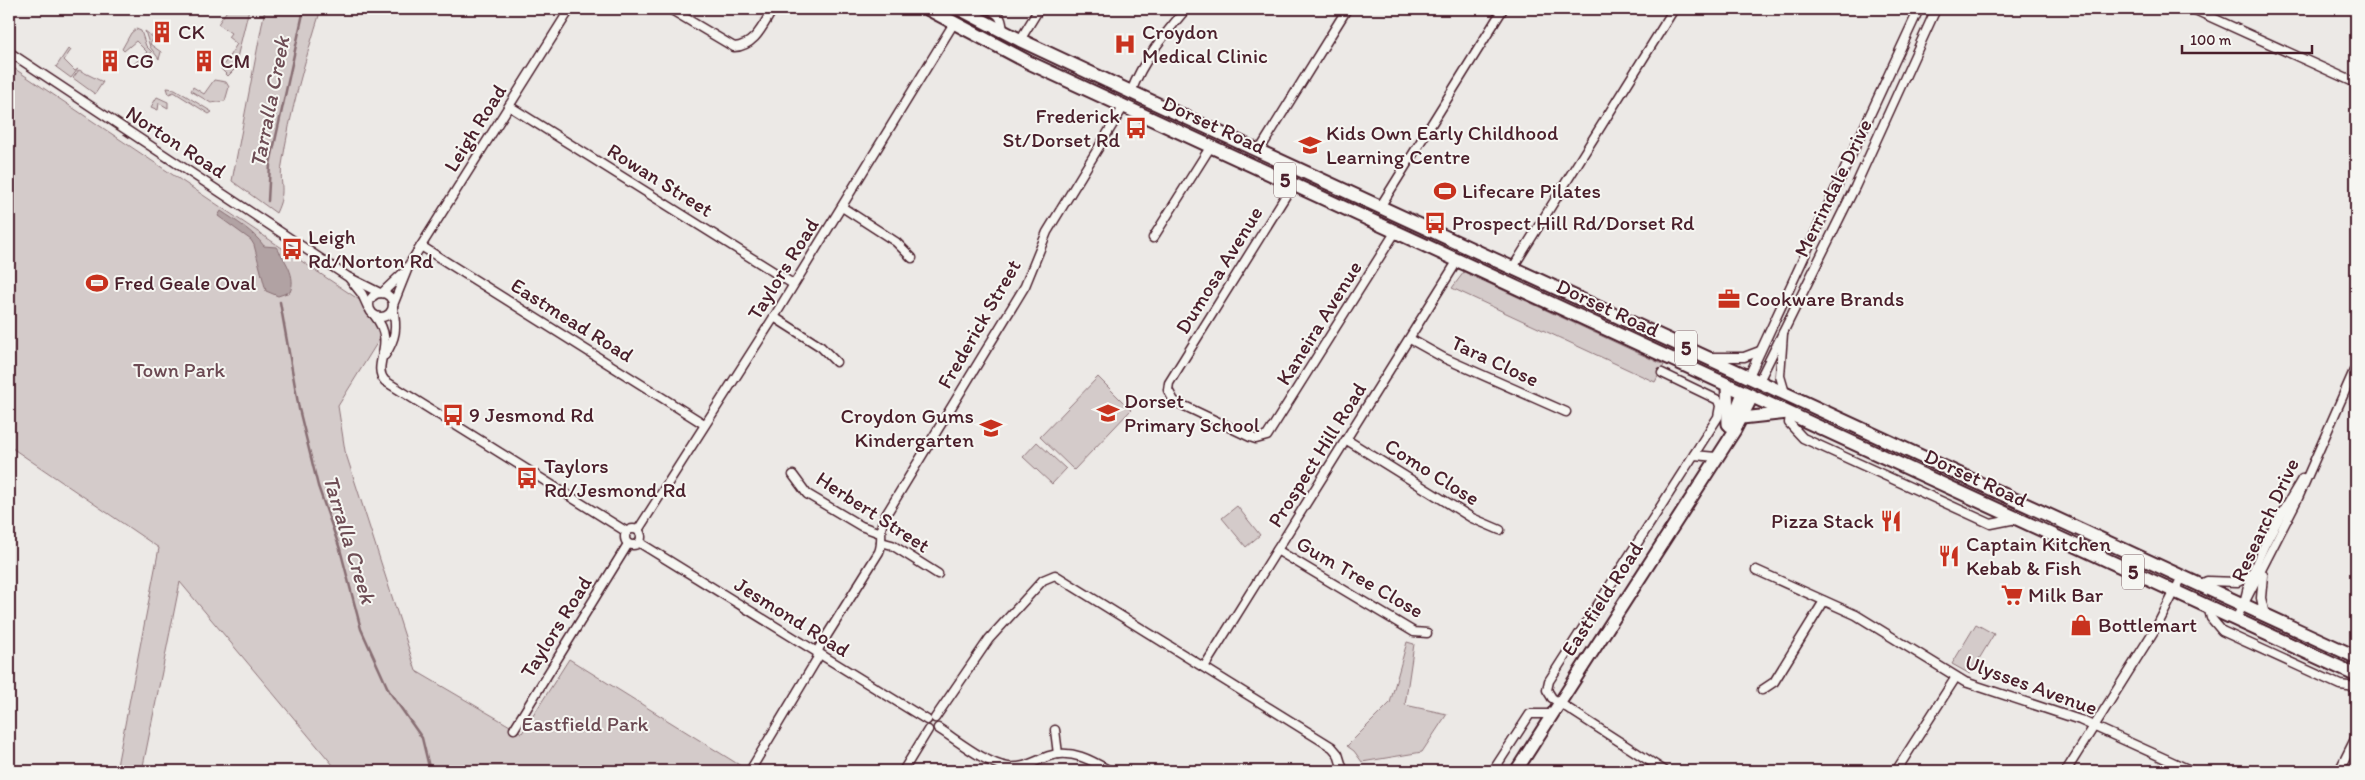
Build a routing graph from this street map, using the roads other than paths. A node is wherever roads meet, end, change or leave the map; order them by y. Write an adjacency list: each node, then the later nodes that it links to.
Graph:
1 (570, 9): 21 (street, Leigh Road)
2 (670, 9): 3 (street)
3 (773, 9)
4 (928, 9): 15 (main road, Dorset Road / 5)
5 (961, 9): 15 (main road); 16 (main road, Dorset Road / 5)
6 (989, 9): 16 (street)
7 (1039, 9): 17 (street)
8 (1186, 9): 20 (street)
9 (1347, 9): 26 (street)
10 (1503, 9): 30 (street)
11 (1674, 9): 39 (street)
12 (1919, 9): 23 (street, Merrindale Drive)
13 (1936, 9): 24 (street, Merrindale Drive)
14 (2193, 9): 19 (street)
15 (954, 24): 22 (main road, Dorset Road / 5); 29 (street, Taylors Road)
16 (1002, 32): 17 (main road, Dorset Road / 5)
17 (1020, 40): 20 (main road, Dorset Road / 5)
18 (9, 52): 40 (street, Norton Road)
19 (2356, 83)
20 (1131, 92): 22 (main road); 26 (main road, Dorset Road / 5)
21 (509, 106): 35 (street, Leigh Road); 42 (street, Rowan Street)
22 (1124, 106): 25 (main road, Dorset Road / 5); 76 (street, Frederick Street)
23 (1869, 119): 24 (street); 31 (street, Merrindale Drive)
24 (1883, 125): 32 (street, Merrindale Drive)
25 (1212, 146): 28 (main road, Dorset Road / 5); 34 (street)
26 (1259, 151): 27 (main road, Dorset Road / 5)
27 (1300, 170): 28 (main road); 30 (main road, Dorset Road / 5)
28 (1293, 184): 33 (main road, Dorset Road / 5); 64 (street, Dumosa Avenue)
29 (842, 207): 36 (street); 42 (street, Taylors Road)
30 (1380, 207): 39 (main road, Dorset Road / 5)
31 (1828, 207): 32 (street); 50 (street, Merrindale Drive)
32 (1842, 213): 48 (street, Merrindale Drive)
33 (1396, 232): 37 (main road, Dorset Road / 5); 64 (street, Kaneira Avenue)
34 (1153, 238)
35 (422, 246): 38 (street, Leigh Road); 63 (street, Eastmead Road)
36 (912, 258)
37 (1458, 260): 41 (main road, Dorset Road / 5); 49 (street, Prospect Hill Road)
38 (410, 265): 43 (street, Leigh Road); 44 (street, Leigh Road)
39 (1512, 269): 41 (main road); 51 (main road, Dorset Road / 5)
40 (348, 277): 43 (street, Norton Road); 45 (street, Norton Road)
41 (1506, 283): 57 (main road, Dorset Road / 5)
42 (793, 284): 47 (street, Taylors Road)
43 (381, 293): 44 (street); 45 (street)
44 (393, 306): 46 (street); 52 (street)
45 (369, 308): 46 (street)
46 (375, 316): 52 (street)
47 (774, 317): 53 (street); 63 (street, Taylors Road)
48 (1784, 328): 56 (street, Merrindale Drive); 58 (street)
49 (1410, 339): 60 (street, Tara Close); 66 (street, Prospect Hill Road)
50 (1760, 351): 51 (street); 56 (street, Merrindale Drive)
51 (1706, 357): 56 (main road, Dorset Road / 5)
52 (382, 361): 75 (street)
53 (836, 362)
54 (2356, 366): 67 (street, Research Drive)
55 (1662, 373): 69 (street)
56 (1754, 378): 58 (main road, Dorset Road / 5); 59 (main road, Eastfield Road)
57 (1728, 386): 59 (main road, Dorset Road / 5); 65 (main road)
58 (1785, 393): 71 (main road, Dorset Road / 5)
59 (1748, 395): 61 (main road, Dorset Road / 5); 62 (main road, Eastfield Road); 65 (main road, Eastfield Road)
60 (1566, 412)
61 (1789, 413): 62 (main road); 72 (main road, Dorset Road / 5)
62 (1742, 418): 68 (main road, Eastfield Road)
63 (704, 424): 73 (street, Taylors Road)
64 (1271, 433)
65 (1727, 433): 68 (main road, Eastfield Road)
66 (1347, 440): 74 (street, Como Close); 80 (street, Prospect Hill Road)
67 (2318, 450): 81 (street, Research Drive); 84 (street, Research Drive)
68 (1719, 453): 69 (street); 101 (main road, Eastfield Road)
69 (1694, 455): 101 (street)
70 (793, 475): 76 (street, Herbert Street)
71 (2042, 512): 72 (main road); 85 (main road, Dorset Road / 5)
72 (2035, 527): 87 (main road, Dorset Road / 5)
73 (638, 530): 75 (street); 77 (street)
74 (1500, 530)
75 (627, 532): 79 (street)
76 (880, 533): 78 (street, Herbert Street)
77 (640, 542): 79 (street); 94 (street, Jesmond Road)
78 (881, 542): 83 (street, Herbert Street); 94 (street)
79 (628, 544): 106 (street, Taylors Road)
80 (1277, 550): 93 (street, Gum Tree Close); 96 (street, Prospect Hill Road)
81 (2266, 564): 90 (street, Research Drive); 91 (street)
82 (1756, 570): 88 (street, Ulysses Avenue)
83 (938, 574)
84 (2251, 575): 86 (street); 90 (street, Research Drive)
85 (2182, 577): 86 (main road, Dorset Road / 5); 87 (street)
86 (2199, 585): 90 (main road, Dorset Road / 5)
87 (2175, 592): 89 (main road, Dorset Road / 5); 104 (street)
88 (1824, 601): 98 (street, Ulysses Avenue); 100 (street)
89 (2208, 606): 92 (main road, Dorset Road / 5); 99 (street)
90 (2243, 606): 91 (main road, Dorset Road / 5); 92 (street, Research Drive)
91 (2265, 616): 95 (main road, Dorset Road / 5)
92 (2236, 619): 97 (main road, Dorset Road / 5)
93 (1427, 633)
94 (818, 653): 103 (street, Jesmond Road); 111 (street)
95 (2356, 657)
96 (1204, 667): 103 (street); 112 (street)
97 (2356, 675)
98 (1956, 677): 104 (street, Ulysses Avenue); 118 (street)
99 (2356, 687)
100 (1762, 690)
101 (1559, 703): 102 (main road, Eastfield Road); 117 (street)
102 (1552, 714): 115 (street); 116 (main road, Eastfield Road)
103 (931, 719): 105 (street); 107 (street)
104 (2094, 726): 119 (street); 120 (street, Ulysses Avenue)
105 (938, 728): 107 (street); 110 (street)
106 (514, 729)
107 (928, 730): 113 (street)
108 (1055, 730): 110 (street)
109 (2356, 737): 121 (street)
110 (1058, 754): 114 (street)
111 (751, 769)
112 (1344, 770)
113 (903, 771)
114 (1110, 771)
115 (1493, 771)
116 (1516, 771)
117 (1664, 771)
118 (1896, 771)
119 (2066, 771)
120 (2192, 771)
121 (2339, 771)

